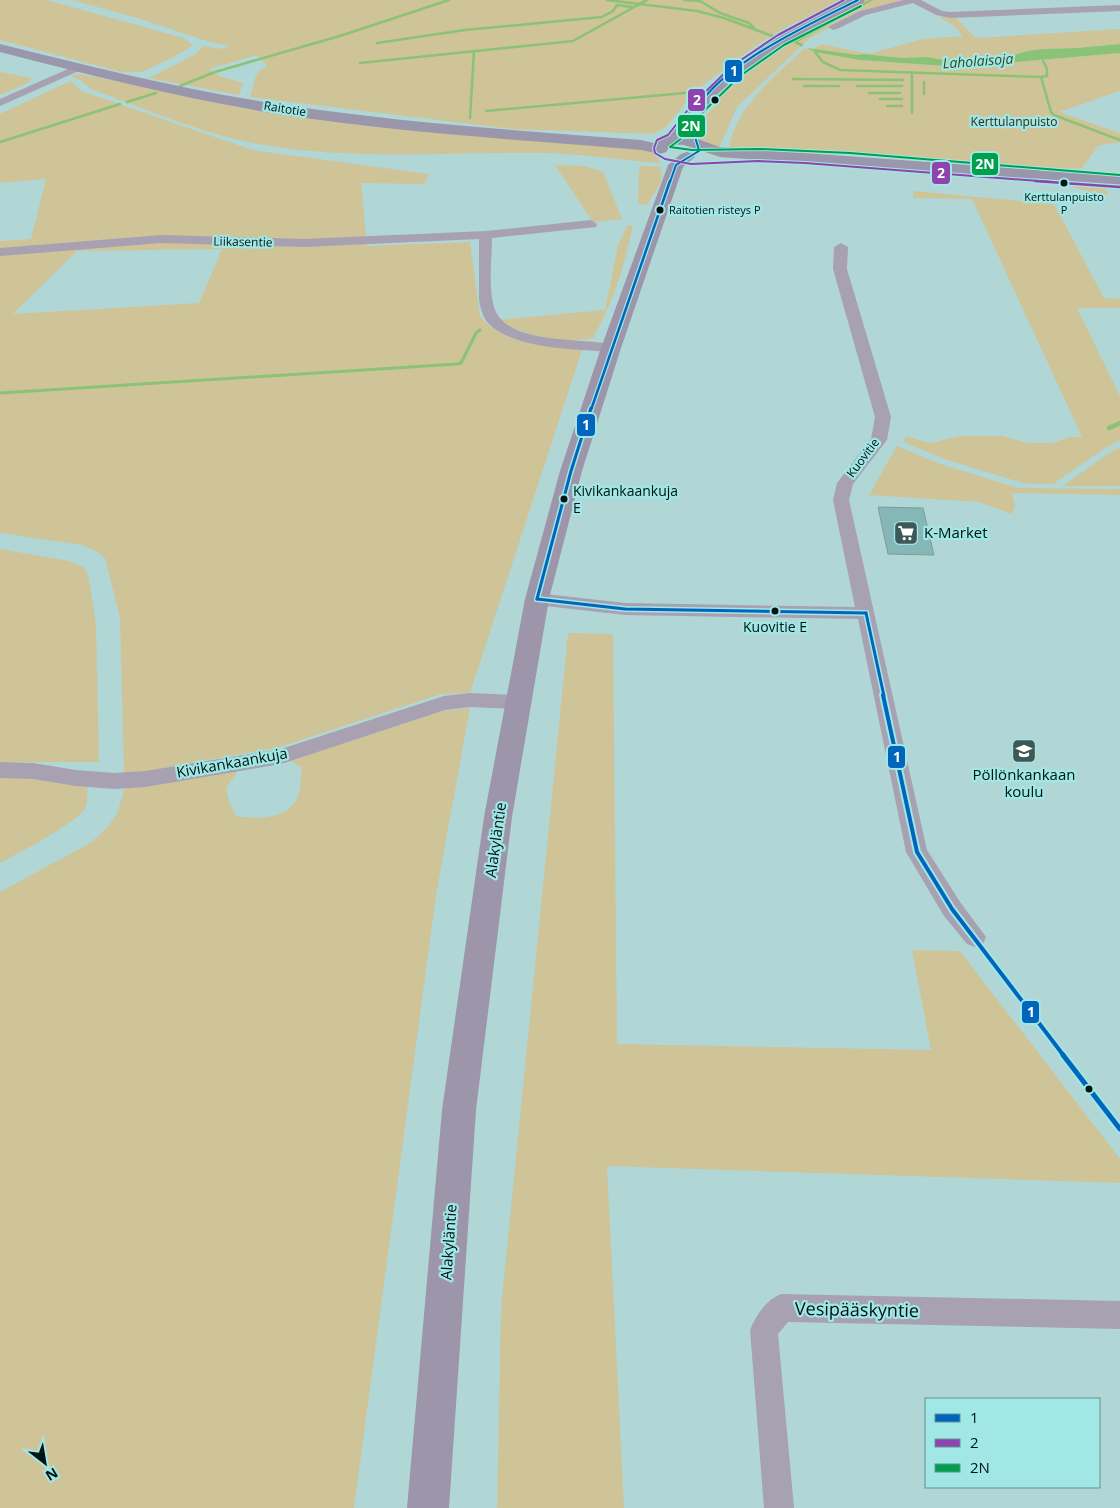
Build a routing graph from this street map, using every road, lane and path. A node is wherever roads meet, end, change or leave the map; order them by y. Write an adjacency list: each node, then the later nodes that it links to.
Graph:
1 (858, 0): 8 (main road)
2 (915, 0): 3 (street); 4 (street)
3 (1120, 8)
4 (833, 27)
5 (0, 48): 6 (main road, Raitotie)
6 (77, 68): 7 (street); 9 (main road, Raitotie)
7 (0, 103)
8 (695, 112): 9 (main road); 10 (main road)
9 (665, 146): 10 (main road, Raitotie); 12 (main road, Alakyläntie)
10 (693, 150): 11 (main road); 12 (main road, Alakyläntie)
11 (1120, 181)
12 (667, 193): 17 (main road, Alakyläntie)
13 (591, 224): 14 (street, Liikasentie)
14 (486, 235): 16 (street, Liikasentie); 17 (street)
15 (841, 247): 19 (street, Kuovitie)
16 (0, 252)
17 (611, 348): 18 (main road, Alakyläntie)
18 (537, 599): 19 (street); 20 (main road, Alakyläntie)
19 (866, 613): 22 (street, Kuovitie)
20 (518, 702): 21 (street, Kivikankaankuja); 25 (main road, Alakyläntie)
21 (0, 770)
22 (975, 937)
23 (1120, 1315): 24 (street, Vesipääskyntie)
24 (778, 1498)
25 (428, 1508)

